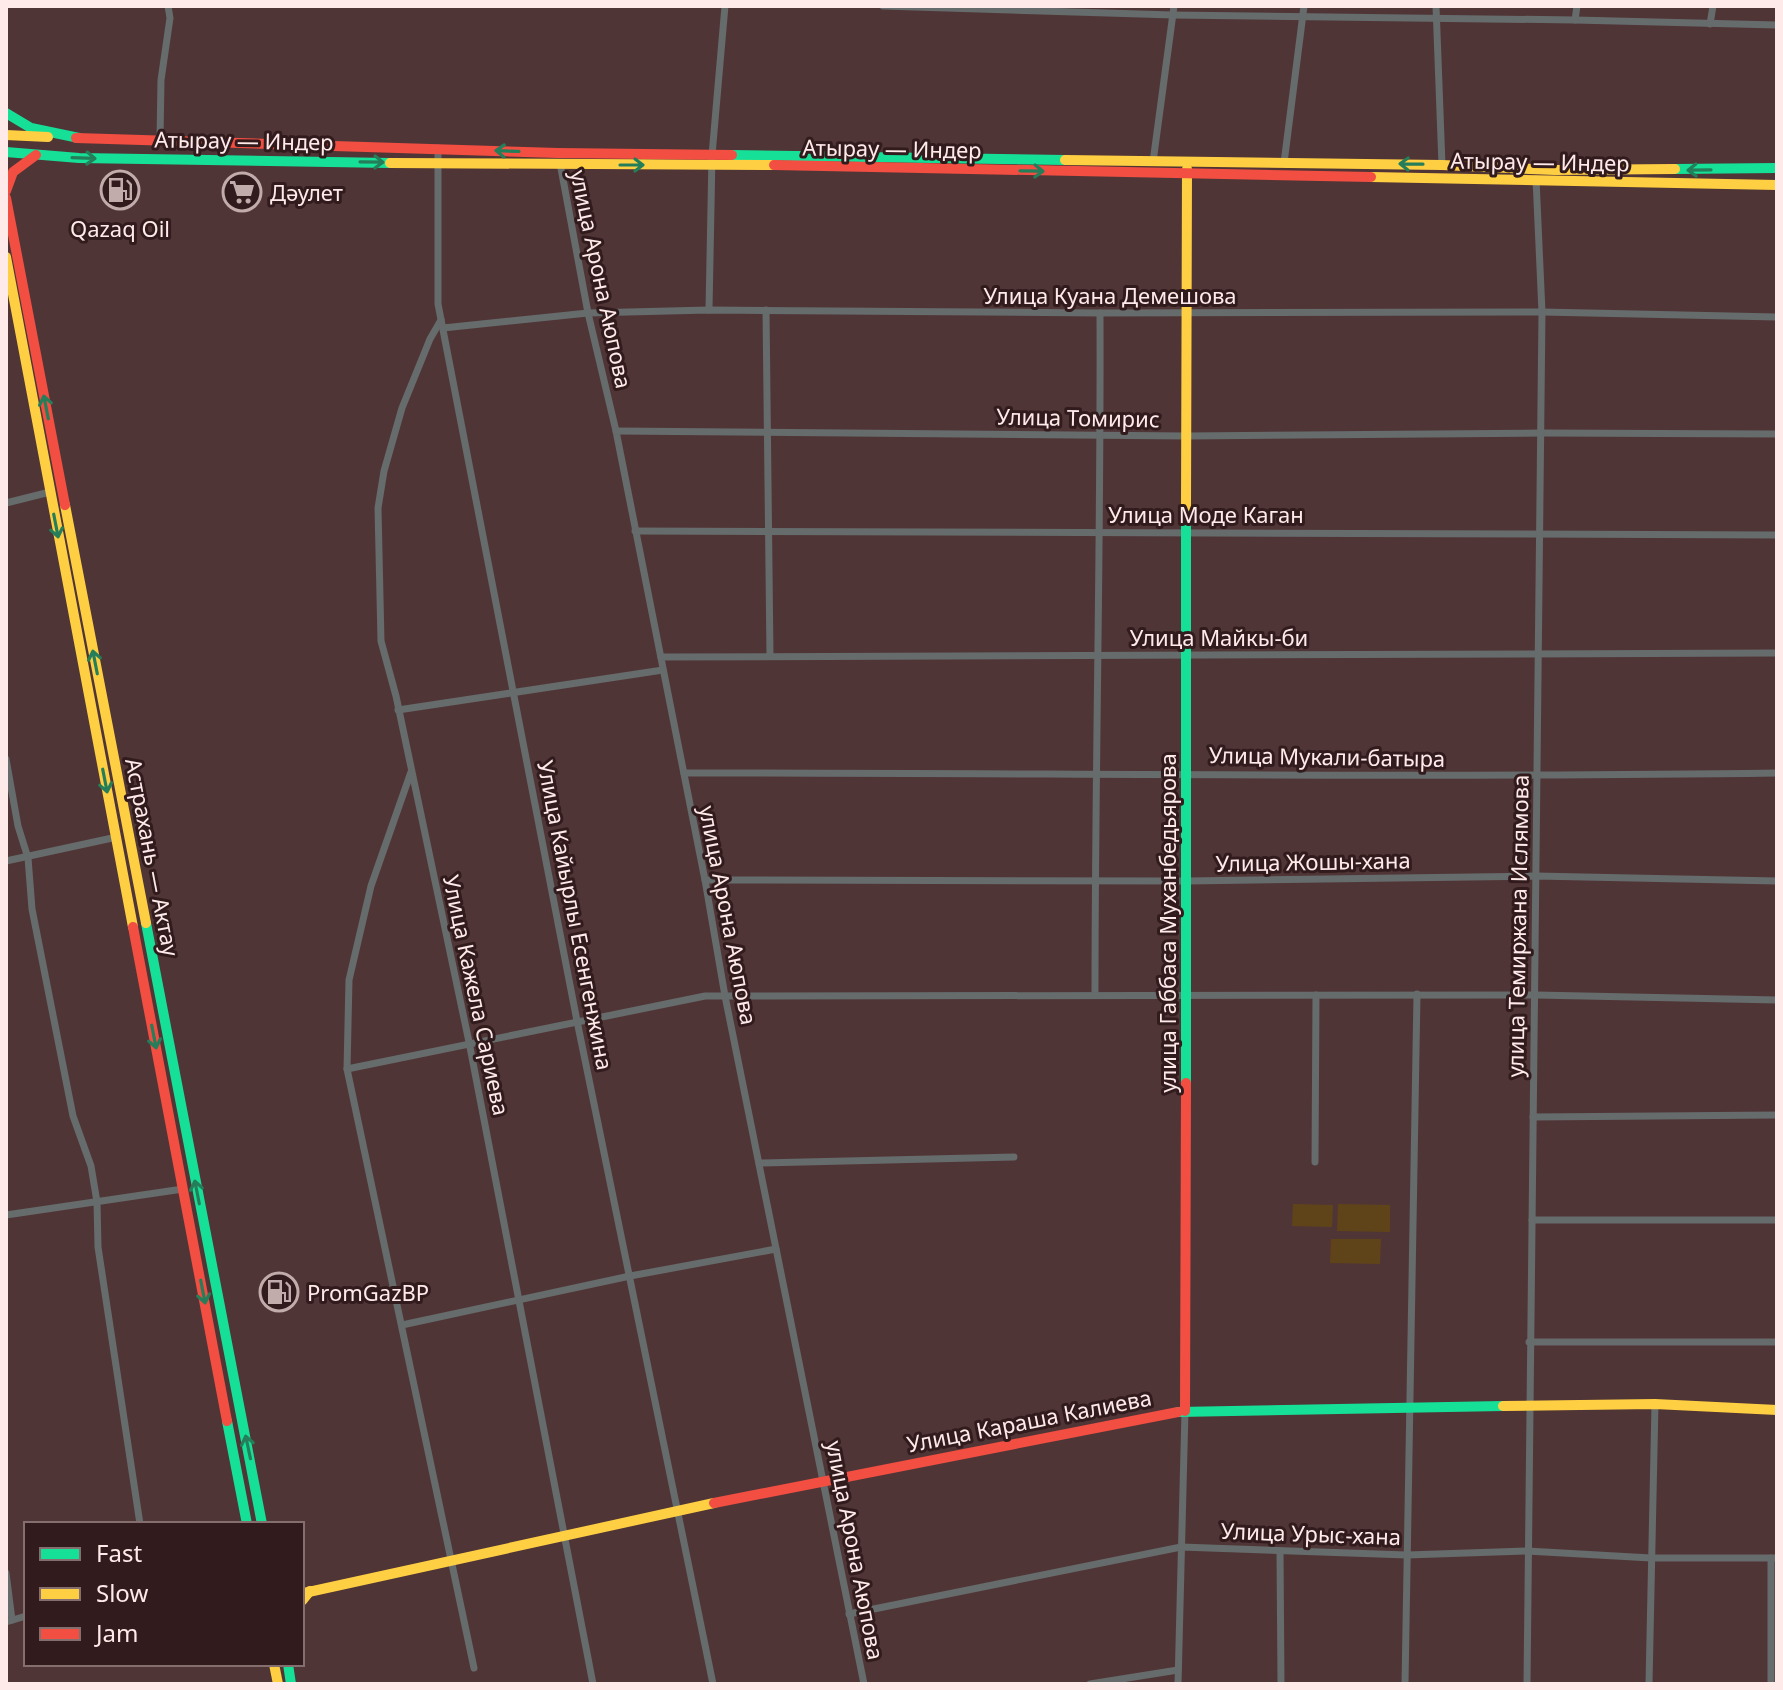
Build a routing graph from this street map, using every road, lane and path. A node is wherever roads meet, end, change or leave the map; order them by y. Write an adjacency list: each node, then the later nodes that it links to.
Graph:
1 (168, 6): 19 (street)
2 (725, 6): 24 (street)
3 (883, 6): 9 (street)
4 (1174, 6): 10 (street)
5 (1304, 6): 11 (street)
6 (1436, 6): 12 (street)
7 (1577, 6): 13 (street)
8 (1713, 6): 14 (street)
9 (1012, 9): 10 (street)
10 (1173, 15): 11 (street); 25 (street)
11 (1303, 16): 12 (street); 27 (street)
12 (1436, 19): 13 (street); 29 (street)
13 (1575, 20): 14 (street)
14 (1710, 24): 15 (street)
15 (1777, 25)
16 (6, 113): 18 (main road)
17 (6, 135): 18 (main road, Атырау — Индер)
18 (79, 138): 19 (main road, Атырау — Индер)
19 (160, 139): 20 (main road, Атырау — Индер)
20 (438, 148): 22 (main road, Атырау — Индер, one-way to 20); 26 (street, Улица Кайырлы Есенгенжина)
21 (6, 152): 23 (main road, Атырау — Индер)
22 (558, 153): 24 (main road, Атырау — Индер); 28 (street, улица Арона Аюпова)
23 (36, 155): 26 (main road, Атырау — Индер, one-way to 26); 34 (main road)
24 (712, 159): 25 (main road, Атырау — Индер); 28 (main road, Атырау — Индер, one-way to 24); 30 (main road, Атырау — Индер, one-way to 30); 37 (street)
25 (1153, 162): 30 (main road, Атырау — Индер)
26 (438, 163): 28 (main road, Атырау — Индер); 44 (street, Улица Кайырлы Есенгенжина)
27 (1284, 163): 29 (main road, Атырау — Индер, one-way to 27); 30 (main road, Атырау — Индер)
28 (560, 165): 40 (street, улица Арона Аюпова)
29 (1442, 165): 32 (main road, Атырау — Индер)
30 (1187, 167): 32 (main road, Атырау — Индер); 42 (main road, улица Габбаса Муханбедьярова)
31 (1777, 168): 32 (main road, Атырау — Индер, one-way to 32)
32 (1536, 175): 33 (main road, Атырау — Индер); 39 (street, улица Темиржана Ислямова)
33 (1777, 185)
34 (6, 191)
35 (6, 198): 67 (main road, Астрахань — Актау, one-way to 35)
36 (6, 257): 51 (main road, Астрахань — Актау)
37 (709, 310): 38 (street, Улица Куана Демешова); 40 (street, Улица Куана Демешова)
38 (766, 310): 41 (street, Улица Куана Демешова); 46 (street)
39 (1542, 312): 42 (street, Улица Куана Демешова); 43 (street, Улица Куана Демешова); 47 (street, улица Темиржана Ислямова)
40 (588, 313): 44 (street, Улица Куана Демешова); 45 (street, улица Арона Аюпова)
41 (1100, 313): 42 (street, Улица Куана Демешова); 49 (street)
42 (1187, 313): 50 (main road, улица Габбаса Муханбедьярова)
43 (1777, 317)
44 (442, 324): 66 (street, Улица Кайырлы Есенгенжина); 69 (street, Улица Кажела Сариева)
45 (616, 431): 46 (street, Улица Томирис); 53 (street, улица Арона Аюпова)
46 (766, 432): 49 (street, Улица Томирис); 54 (street)
47 (1541, 433): 48 (street, Улица Томирис); 50 (street, Улица Томирис); 57 (street, улица Темиржана Ислямова)
48 (1777, 434)
49 (1101, 435): 50 (street, Улица Томирис); 55 (street)
50 (1187, 436): 56 (main road, улица Габбаса Муханбедьярова)
51 (50, 492): 52 (street); 68 (main road, Астрахань — Актау, one-way to 68)
52 (6, 503)
53 (635, 531): 54 (street, Улица Моде Каган); 64 (street, улица Арона Аюпова)
54 (767, 531): 55 (street, Улица Моде Каган); 62 (street)
55 (1099, 532): 56 (street, Улица Моде Каган); 60 (street)
56 (1187, 532): 57 (street, Улица Моде Каган); 63 (main road, улица Габбаса Муханбедьярова)
57 (1538, 533): 58 (street, Улица Моде Каган); 61 (street, улица Темиржана Ислямова)
58 (1777, 535)
59 (1777, 653): 61 (street, Улица Майкы-би)
60 (1099, 655): 62 (street, Улица Майкы-би); 63 (street, Улица Майкы-би); 73 (street)
61 (1538, 655): 63 (street, Улица Майкы-би); 76 (street, улица Темиржана Ислямова)
62 (770, 656): 64 (street, Улица Майкы-би)
63 (1187, 656): 74 (main road, улица Габбаса Муханбедьярова)
64 (661, 657): 65 (street, улица Арона Аюпова)
65 (663, 670): 66 (street); 72 (street, улица Арона Аюпова)
66 (514, 691): 69 (street); 93 (street, Улица Кайырлы Есенгенжина)
67 (101, 697): 68 (main road); 77 (main road, Астрахань — Актау)
68 (89, 699): 78 (main road, Астрахань — Актау, one-way to 78)
69 (398, 710): 71 (street, Улица Кажела Сариева)
70 (6, 759): 79 (street)
71 (411, 770): 94 (street, Улица Кажела Сариева); 95 (street)
72 (684, 773): 73 (street, Улица Мукали-батыра); 82 (street, улица Арона Аюпова)
73 (1094, 773): 74 (street, Улица Мукали-батыра); 83 (street)
74 (1187, 773): 76 (street, Улица Мукали-батыра); 84 (main road, улица Габбаса Муханбедьярова)
75 (1777, 773): 76 (street, Улица Мукали-батыра)
76 (1537, 776): 81 (street, улица Темиржана Ислямова)
77 (128, 833): 78 (street); 121 (main road, Астрахань — Актау, one-way to 77)
78 (115, 837): 79 (street); 101 (main road, Астрахань — Актау, one-way to 101)
79 (28, 858): 80 (street); 102 (street)
80 (6, 861)
81 (1536, 876): 84 (street, Улица Жошы-хана); 85 (street, Улица Жошы-хана); 89 (street, улица Темиржана Ислямова)
82 (705, 880): 83 (street, Улица Жошы-хана); 90 (street, улица Арона Аюпова)
83 (1095, 881): 84 (street, Улица Жошы-хана); 87 (street)
84 (1187, 881): 91 (main road, улица Габбаса Муханбедьярова)
85 (1777, 881)
86 (1417, 994): 88 (street); 89 (street); 114 (street)
87 (1095, 995): 90 (street); 91 (street)
88 (1316, 995): 91 (street); 99 (street)
89 (1536, 995): 92 (street); 97 (street, улица Темиржана Ислямова)
90 (725, 996): 93 (street); 100 (street, улица Арона Аюпова)
91 (1187, 996): 116 (main road, улица Габбаса Муханбедьярова)
92 (1777, 1000)
93 (577, 1021): 94 (street); 107 (street, Улица Кайырлы Есенгенжина)
94 (469, 1042): 95 (street); 108 (street, Улица Кажела Сариева)
95 (347, 1069): 109 (street)
96 (1777, 1115): 97 (street)
97 (1533, 1117): 104 (street, улица Темиржана Ислямова)
98 (1014, 1157): 100 (street)
99 (1315, 1162)
100 (759, 1163): 106 (street, улица Арона Аюпова)
101 (183, 1189): 102 (street); 120 (main road, Астрахань — Актау, one-way to 120)
102 (97, 1202): 103 (street); 119 (street)
103 (6, 1215)
104 (1532, 1220): 105 (street); 110 (street, улица Темиржана Ислямова)
105 (1777, 1220)
106 (776, 1249): 107 (street); 117 (street, улица Арона Аюпова)
107 (630, 1276): 108 (street); 118 (street, Улица Кайырлы Есенгенжина)
108 (519, 1300): 109 (street); 122 (street, Улица Кажела Сариева)
109 (402, 1325): 129 (street)
110 (1529, 1342): 111 (street); 113 (street, улица Темиржана Ислямова)
111 (1777, 1342)
112 (1655, 1404): 113 (main road, Улица Караша Калиева); 115 (main road, Улица Караша Калиева); 127 (street)
113 (1528, 1406): 114 (main road, Улица Караша Калиева); 125 (street, улица Темиржана Ислямова)
114 (1409, 1409): 116 (main road, Улица Караша Калиева); 126 (street)
115 (1777, 1410)
116 (1185, 1411): 117 (main road, Улица Караша Калиева); 123 (street, улица Габбаса Муханбедьярова)
117 (823, 1480): 118 (main road, Улица Караша Калиева); 132 (street, улица Арона Аюпова)
118 (677, 1510): 122 (main road, Улица Караша Калиева); 137 (street, Улица Кайырлы Есенгенжина)
119 (140, 1522)
120 (247, 1522)
121 (262, 1522)
122 (565, 1535): 129 (main road, Улица Караша Калиева); 136 (street, Улица Кажела Сариева)
123 (1181, 1547): 124 (street, Улица Урыс-хана); 132 (street, Улица Урыс-хана); 135 (street, улица Габбаса Муханбедьярова)
124 (1280, 1551): 126 (street, Улица Урыс-хана); 141 (street)
125 (1527, 1551): 126 (street, Улица Урыс-хана); 127 (street, Улица Урыс-хана); 143 (street, улица Темиржана Ислямова)
126 (1407, 1555): 142 (street)
127 (1651, 1558): 128 (street, Улица Урыс-хана); 144 (street)
128 (1774, 1558): 145 (street)
129 (452, 1561): 131 (main road, Улица Караша Калиева); 134 (street)
130 (6, 1573): 133 (street)
131 (307, 1591)
132 (849, 1614): 138 (street, улица Арона Аюпова)
133 (9, 1621)
134 (474, 1668)
135 (1178, 1670): 139 (street); 140 (street, улица Габбаса Муханбедьярова)
136 (593, 1684)
137 (713, 1684)
138 (864, 1684)
139 (1090, 1684)
140 (1178, 1684)
141 (1281, 1684)
142 (1405, 1684)
143 (1527, 1684)
144 (1649, 1684)
145 (1771, 1684)

